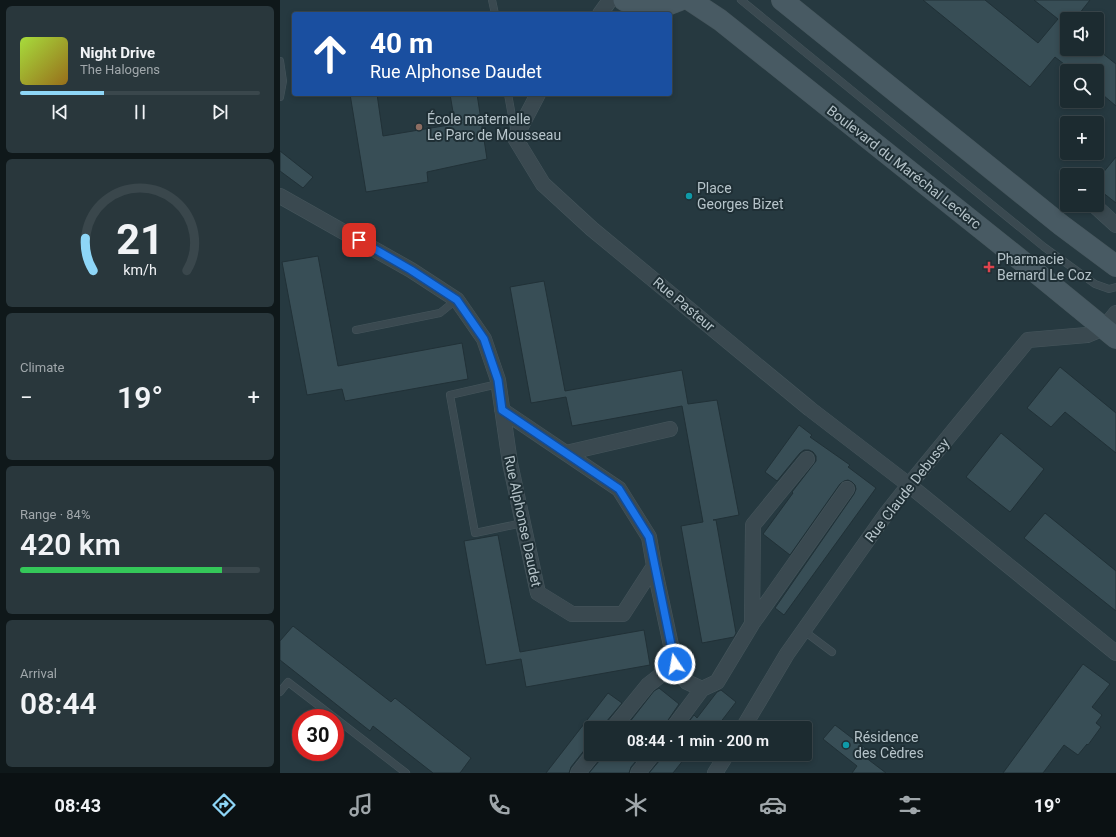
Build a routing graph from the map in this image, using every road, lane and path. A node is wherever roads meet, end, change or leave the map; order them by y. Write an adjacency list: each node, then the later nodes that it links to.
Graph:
1 (492, 0): 8 (lane)
2 (610, 0): 9 (street)
3 (624, 0): 4 (main road)
4 (680, 0)
5 (690, 0): 21 (main road, Boulevard du Maréchal Leclerc)
6 (741, 0): 19 (lane)
7 (782, 0): 18 (main road)
8 (495, 12)
9 (601, 12)
10 (280, 61): 13 (lane)
11 (508, 96): 14 (lane)
12 (537, 96): 14 (street)
13 (280, 97)
14 (515, 138): 28 (street, Rue Pasteur)
15 (280, 196): 20 (street, Rue Alphonse Daudet)
16 (1102, 212): 17 (street)
17 (1116, 225)
18 (1116, 266)
19 (1116, 287)
20 (457, 300): 22 (lane); 23 (street, Rue Alphonse Daudet)
21 (1112, 326): 28 (street, Rue Claude Debussy)
22 (356, 330)
23 (498, 384): 24 (street, Rue Alphonse Daudet); 30 (lane)
24 (502, 410): 26 (street); 30 (street, Rue Alphonse Daudet)
25 (670, 429): 26 (street)
26 (566, 453): 31 (street)
27 (807, 459): 32 (street)
28 (908, 485): 33 (street, Rue Claude Debussy); 35 (street, Rue Pasteur)
29 (847, 489): 32 (street)
30 (523, 523): 31 (street, Rue Alphonse Daudet)
31 (654, 566): 36 (street)
32 (752, 624): 37 (street)
33 (804, 630): 34 (lane); 42 (street, Rue Claude Debussy)
34 (832, 652)
35 (1116, 653)
36 (675, 664): 37 (street); 40 (street)
37 (702, 689): 41 (street)
38 (280, 692): 39 (lane)
39 (323, 709)
40 (619, 721)
41 (678, 721)
42 (747, 721)
43 (344, 725): 47 (lane)
44 (587, 761): 48 (street)
45 (647, 761): 49 (street)
46 (723, 761): 50 (street)
47 (406, 773)
48 (578, 773)
49 (638, 773)
50 (715, 773)

